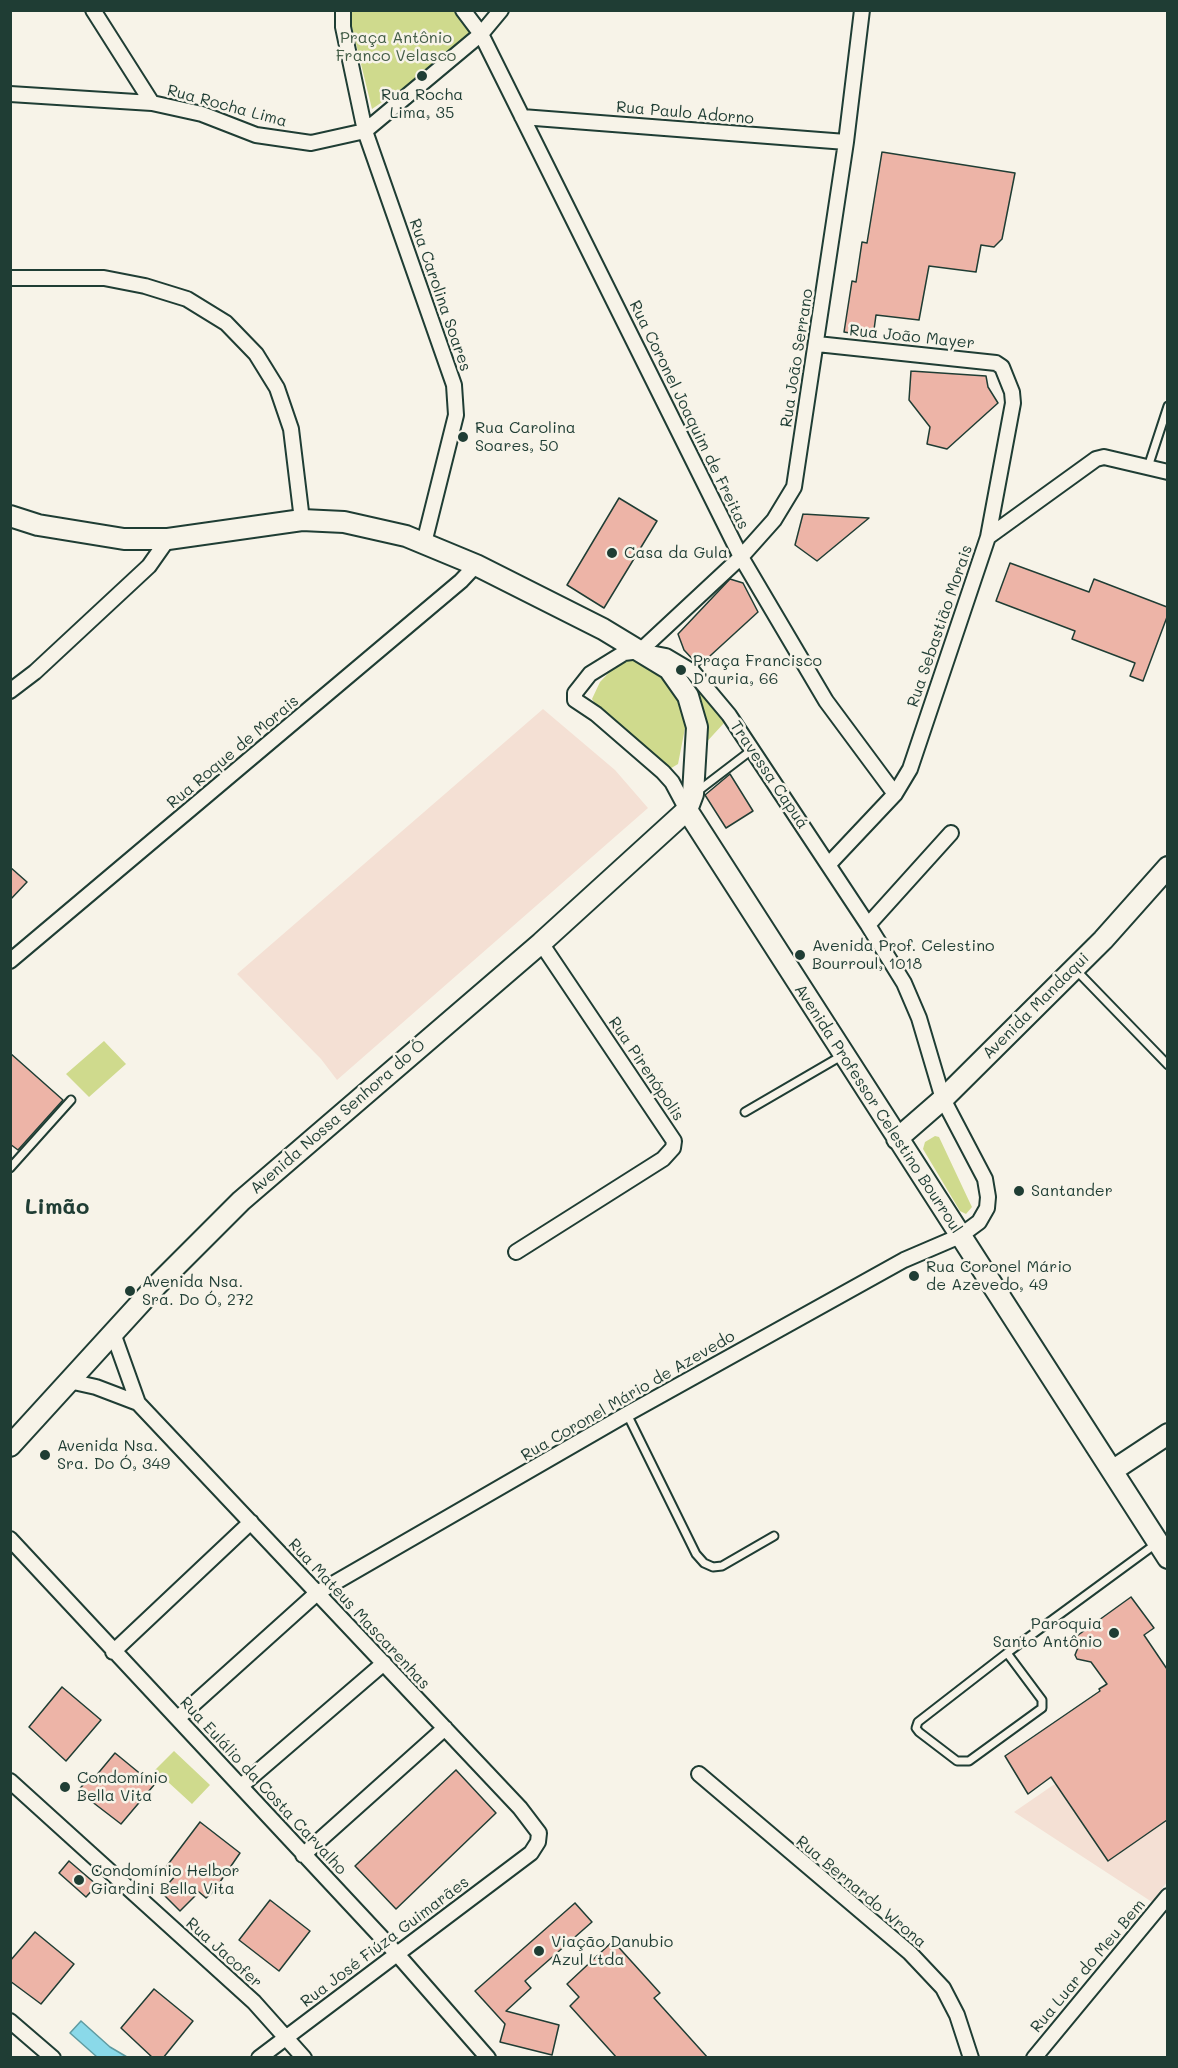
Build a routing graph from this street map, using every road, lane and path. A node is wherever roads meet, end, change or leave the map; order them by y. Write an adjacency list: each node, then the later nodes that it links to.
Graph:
1 (93, 10): 8 (street, Rua Rocha Lima)
2 (343, 10): 10 (street)
3 (463, 10): 6 (street)
4 (501, 10): 6 (street)
5 (862, 10): 11 (street, Rua João Serrano)
6 (481, 34): 9 (street, Rua Coronel Joaquim de Freitas); 10 (street)
7 (10, 94): 8 (street)
8 (152, 103): 10 (street, Rua Rocha Lima)
9 (522, 117): 11 (street, Rua Paulo Adorno); 22 (street, Rua Coronel Joaquim de Freitas)
10 (365, 131): 21 (street, Rua Carolina Soares)
11 (846, 142): 13 (street, Rua João Serrano)
12 (10, 278): 18 (street)
13 (817, 344): 19 (street, Rua João Mayer); 22 (street, Rua João Serrano)
14 (1167, 406): 15 (lane)
15 (1148, 467): 16 (street, Rua Sebastião Morais); 19 (street, Rua Sebastião Morais)
16 (1167, 472)
17 (10, 516): 20 (main road)
18 (302, 520): 20 (main road); 21 (main road)
19 (988, 537): 27 (street, Rua Sebastião Morais)
20 (168, 539): 25 (street)
21 (424, 543): 23 (main road)
22 (741, 557): 24 (street, Rua João Serrano); 27 (street, Rua Coronel Joaquim de Freitas)
23 (476, 565): 24 (main road); 34 (street, Rua Roque de Morais)
24 (640, 651): 26 (street, Travessa Capuá); 28 (main road); 28 (street)
25 (10, 691)
26 (753, 749): 28 (lane); 30 (street, Travessa Capuá)
27 (895, 794): 30 (street, Rua Sebastião Morais)
28 (690, 802): 33 (main road, Avenida Nossa Senhora do Ó); 36 (main road, Avenida Professor Celestino Bourroul)
29 (951, 833): 32 (street)
30 (829, 864): 32 (street, Travessa Capuá)
31 (1167, 867): 35 (main road, Avenida Mandaqui)
32 (868, 925): 38 (street, Travessa Capuá)
33 (541, 943): 44 (street, Rua Pirenópolis); 45 (main road, Avenida Nossa Senhora do Ó)
34 (10, 961)
35 (1074, 969): 37 (lane); 38 (main road, Avenida Mandaqui)
36 (843, 1055): 40 (lane); 41 (main road, Avenida Professor Celestino Bourroul)
37 (1167, 1065)
38 (943, 1099): 41 (main road, Avenida Mandaqui); 43 (street, Rua Coronel Mário de Azevedo)
39 (71, 1100): 42 (lane)
40 (745, 1112)
41 (897, 1139): 43 (main road, Avenida Professor Celestino Bourroul)
42 (10, 1168)
43 (960, 1236): 48 (street, Rua Coronel Mário de Azevedo); 51 (main road, Avenida Professor Celestino Bourroul)
44 (516, 1252)
45 (113, 1333): 46 (main road, Avenida Nossa Senhora do Ó); 47 (street, Rua Mateus Mascarenhas)
46 (69, 1381): 47 (street, Rua Mateus Mascarenhas); 50 (main road, Avenida Nossa Senhora do Ó)
47 (138, 1403): 52 (street, Rua Mateus Mascarenhas)
48 (627, 1414): 53 (lane); 56 (street, Rua Coronel Mário de Azevedo)
49 (1167, 1434): 51 (main road)
50 (10, 1446)
51 (1112, 1471): 55 (main road, Avenida Professor Celestino Bourroul)
52 (251, 1522): 56 (street, Rua Mateus Mascarenhas); 57 (street)
53 (774, 1536)
54 (10, 1539): 57 (street, Rua Eulálio da Costa Carvalho)
55 (1163, 1550): 58 (lane)
56 (317, 1593): 59 (street, Rua Mateus Mascarenhas); 60 (street, Rua Coronel Mário de Azevedo)
57 (114, 1652): 60 (street, Rua Eulálio da Costa Carvalho)
58 (1007, 1653): 58 (lane)
59 (384, 1663): 61 (street, Rua Mateus Mascarenhas); 64 (street)
60 (178, 1718): 64 (street, Rua Eulálio da Costa Carvalho)
61 (445, 1728): 65 (street, Rua Mateus Mascarenhas); 66 (street)
62 (699, 1774): 75 (street, Rua Bernardo Wrona)
63 (10, 1781): 70 (street, Rua Jacofer)
64 (241, 1786): 66 (street, Rua Eulálio da Costa Carvalho)
65 (531, 1852): 68 (street, Rua José Fiúza Guimarães)
66 (303, 1855): 68 (street, Rua Eulálio da Costa Carvalho)
67 (1167, 1896): 76 (street, Rua Luar do Meu Bem)
68 (397, 1954): 70 (street, Rua José Fiúza Guimarães); 74 (street, Rua Eulálio da Costa Carvalho)
69 (10, 2021): 71 (street)
70 (287, 2036): 72 (street, Rua José Fiúza Guimarães); 73 (street, Rua Jacofer)
71 (53, 2058)
72 (259, 2058)
73 (304, 2058)
74 (488, 2058)
75 (971, 2058)
76 (1034, 2058)

